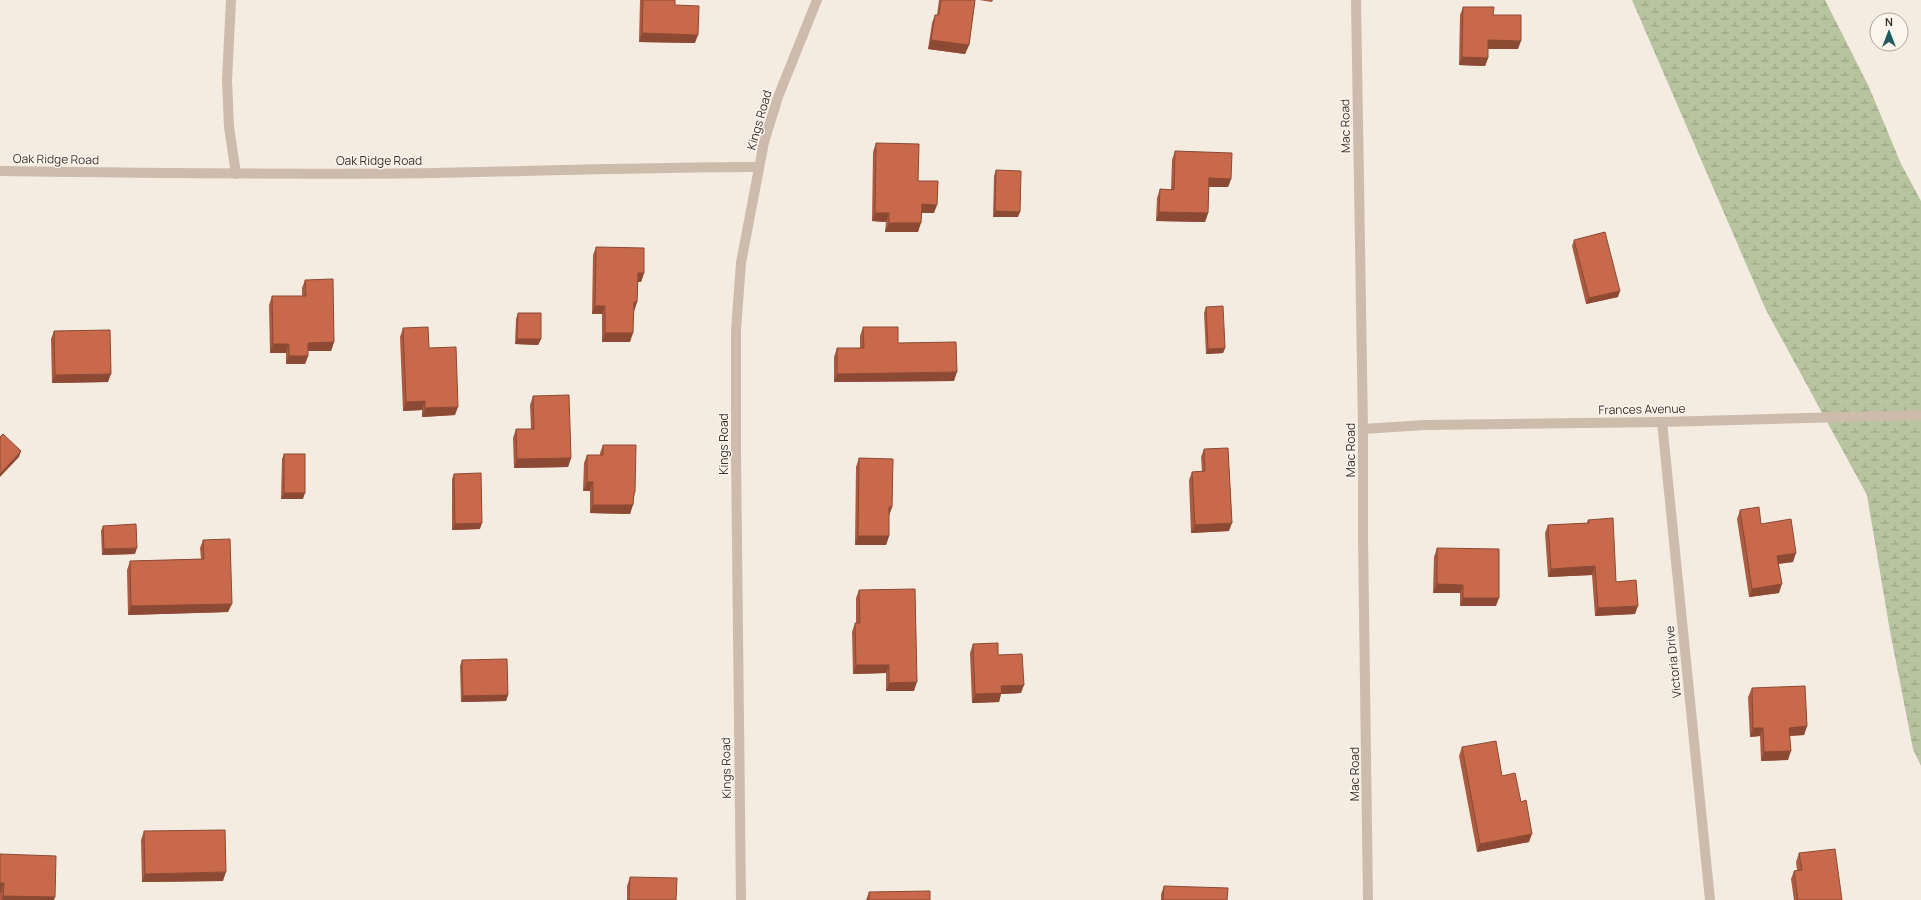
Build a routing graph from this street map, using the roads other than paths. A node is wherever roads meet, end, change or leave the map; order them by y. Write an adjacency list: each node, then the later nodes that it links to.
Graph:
1 (231, 0): 6 (street)
2 (817, 0): 4 (street, Kings Road)
3 (1356, 0): 9 (street, Mac Road)
4 (759, 167): 6 (street, Oak Ridge Road); 10 (street, Kings Road)
5 (0, 171): 6 (street, Oak Ridge Road)
6 (236, 174)
7 (1921, 415): 8 (street, Frances Avenue)
8 (1662, 422): 9 (street, Frances Avenue); 12 (street, Victoria Drive)
9 (1363, 429): 11 (street, Mac Road)
10 (741, 900)
11 (1368, 900)
12 (1710, 900)

